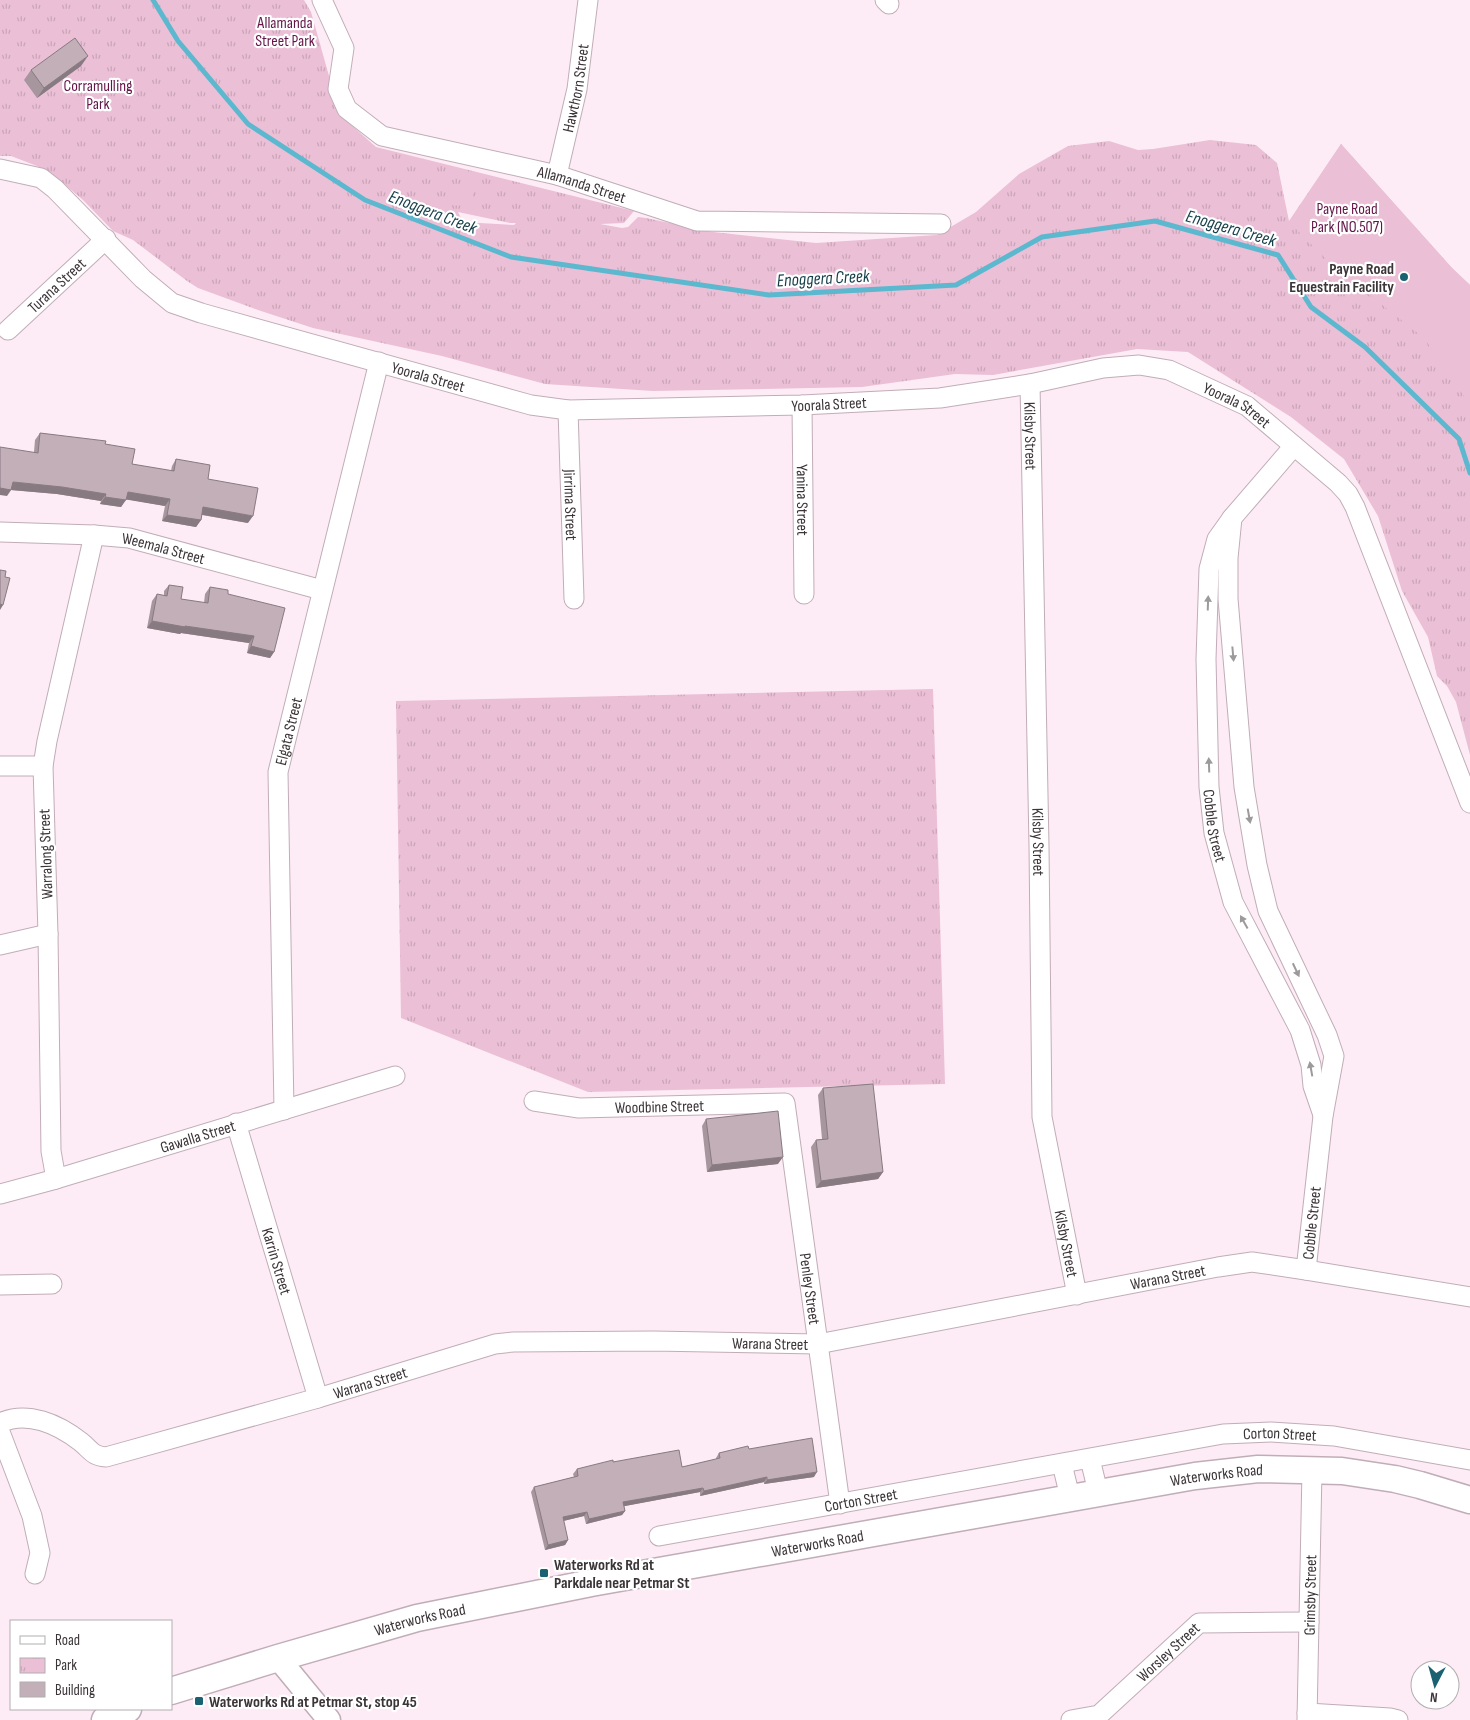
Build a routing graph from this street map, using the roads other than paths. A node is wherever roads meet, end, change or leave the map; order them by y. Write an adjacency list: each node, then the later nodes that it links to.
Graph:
1 (322, 0): 4 (street, Allamanda Street)
2 (588, 0): 4 (street, Hawthorn Street)
3 (0, 169): 6 (street, Yoorala Street)
4 (557, 175): 5 (street, Allamanda Street)
5 (941, 224)
6 (106, 239): 7 (street, Turana Street); 8 (street, Yoorala Street)
7 (8, 330)
8 (379, 362): 11 (street, Yoorala Street); 16 (street, Elgata Street)
9 (1030, 384): 10 (street, Yoorala Street); 12 (street, Yoorala Street); 35 (street, Kilsby Street)
10 (802, 406): 11 (street, Yoorala Street); 17 (street, Yanina Street)
11 (568, 410): 18 (street, Jirrima Street)
12 (1294, 446): 13 (street, Cobble Street); 21 (street, Yoorala Street)
13 (1232, 518): 28 (street, Cobble Street, one-way to 28); 28 (street, Cobble Street, one-way to 13)
14 (0, 532): 15 (street, Weemala Street)
15 (94, 534): 16 (street, Weemala Street); 20 (street, Warralong Street)
16 (322, 590): 27 (street, Elgata Street)
17 (804, 594)
18 (574, 599)
19 (0, 766): 20 (street)
20 (43, 766): 22 (street, Warralong Street)
21 (1470, 803)
22 (48, 934): 23 (street); 30 (street, Warralong Street)
23 (0, 945)
24 (395, 1076): 27 (street, Gawalla Street)
25 (534, 1101): 26 (street, Woodbine Street)
26 (785, 1103): 37 (street, Penley Street)
27 (284, 1110): 29 (street, Gawalla Street)
28 (1323, 1116): 32 (street, Cobble Street)
29 (236, 1123): 30 (street, Gawalla Street); 38 (street, Karrin Street)
30 (56, 1179): 31 (street, Gawalla Street)
31 (0, 1194)
32 (1306, 1270): 35 (street, Warana Street); 36 (street, Warana Street)
33 (52, 1284): 34 (street)
34 (0, 1285)
35 (1077, 1295): 37 (street, Warana Street)
36 (1470, 1297)
37 (818, 1344): 38 (street, Warana Street); 48 (street, Penley Street)
38 (318, 1398): 39 (street, Warana Street)
39 (0, 1423)
40 (0, 1432): 50 (street)
41 (1090, 1459): 42 (street, Corton Street); 43 (street, Corton Street); 45 (street)
42 (1470, 1460)
43 (1062, 1464): 46 (street); 48 (street, Corton Street)
44 (1312, 1470): 45 (main road, Waterworks Road); 47 (main road, Waterworks Road); 51 (street, Grimsby Street)
45 (1098, 1492): 46 (main road, Waterworks Road)
46 (1070, 1497): 52 (main road, Waterworks Road)
47 (1470, 1500)
48 (840, 1504): 49 (street, Corton Street)
49 (659, 1536)
50 (35, 1574)
51 (1309, 1622): 55 (street, Grimsby Street); 58 (street, Worsley Street)
52 (278, 1658): 53 (main road, Waterworks Road); 57 (street)
53 (172, 1691)
54 (126, 1710): 56 (main road)
55 (1307, 1717): 59 (street)
56 (105, 1720)
57 (329, 1720)
58 (1071, 1720)
59 (1398, 1720)

